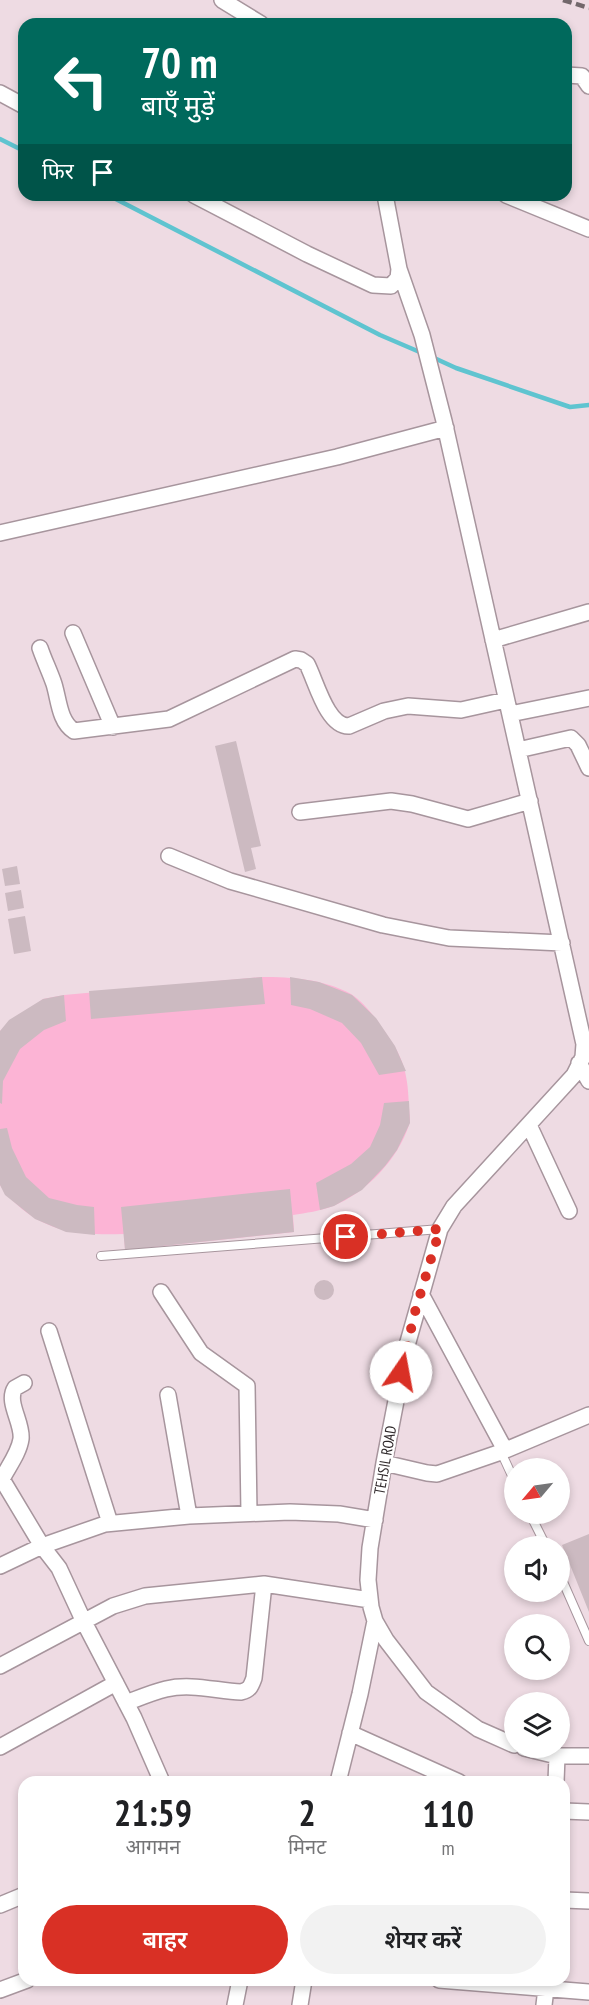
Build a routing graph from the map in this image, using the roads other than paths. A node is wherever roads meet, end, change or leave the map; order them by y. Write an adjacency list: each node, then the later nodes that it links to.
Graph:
1 (222, 0): 2 (street)
2 (251, 18)
3 (572, 75): 4 (street)
4 (589, 86)
5 (0, 93): 6 (street)
6 (18, 103)
7 (205, 201): 11 (street)
8 (386, 201): 11 (street)
9 (521, 201): 10 (street)
10 (589, 229)
11 (399, 269): 12 (street)
12 (445, 425): 13 (street); 16 (street)
13 (0, 533)
14 (589, 612): 16 (street)
15 (73, 633): 20 (street)
16 (493, 640): 19 (street)
17 (40, 648): 20 (street)
18 (589, 698): 19 (street)
19 (508, 707): 20 (street); 21 (street)
20 (113, 727)
21 (518, 750): 22 (street); 23 (street)
22 (589, 768)
23 (530, 801): 24 (street); 26 (street)
24 (300, 812)
25 (169, 856): 26 (street)
26 (562, 943): 27 (street)
27 (584, 1058): 28 (street); 29 (street, TEHSIL ROAD)
28 (589, 1081)
29 (529, 1125): 30 (street); 31 (street, TEHSIL ROAD)
30 (569, 1211)
31 (440, 1229): 32 (lane); 34 (street, TEHSIL ROAD)
32 (101, 1256)
33 (161, 1292): 44 (street)
34 (420, 1294): 39 (street); 41 (street, TEHSIL ROAD)
35 (49, 1330): 47 (street)
36 (24, 1383): 42 (street)
37 (168, 1395): 45 (street)
38 (589, 1415): 39 (street)
39 (503, 1451): 40 (lane); 41 (street)
40 (506, 1458)
41 (384, 1462): 46 (street, TEHSIL ROAD)
42 (1, 1477): 43 (street)
43 (6, 1497): 48 (street)
44 (249, 1514): 45 (street); 46 (street)
45 (189, 1516): 47 (street)
46 (375, 1520): 52 (street, TEHSIL ROAD)
47 (110, 1523): 48 (street)
48 (42, 1546): 49 (street); 54 (street)
49 (0, 1566)
50 (264, 1584): 52 (street); 54 (street); 58 (street)
51 (570, 1598): 55 (lane)
52 (370, 1600): 53 (street, TEHSIL ROAD)
53 (375, 1620): 59 (street); 60 (street, TEHSIL ROAD)
54 (84, 1622): 56 (street); 57 (street)
55 (589, 1641)
56 (0, 1666)
57 (116, 1683): 58 (street); 61 (street)
58 (126, 1703): 65 (street)
59 (350, 1733): 66 (street); 67 (street)
60 (504, 1740)
61 (0, 1747)
62 (570, 1756): 63 (street)
63 (589, 1756)
64 (557, 1758): 68 (street)
65 (159, 1776)
66 (339, 1776)
67 (446, 1776)
68 (556, 1776)
69 (570, 1811): 70 (street)
70 (589, 1812)
71 (18, 1898): 74 (street)
72 (570, 1900): 73 (street)
73 (589, 1901)
74 (0, 1905)
75 (18, 1983): 80 (street)
76 (239, 1986): 82 (street)
77 (303, 1986): 83 (street)
78 (546, 1986): 84 (street)
79 (557, 1986): 81 (street)
80 (0, 1990)
81 (589, 1992)
82 (235, 2005)
83 (300, 2005)
84 (544, 2005)

